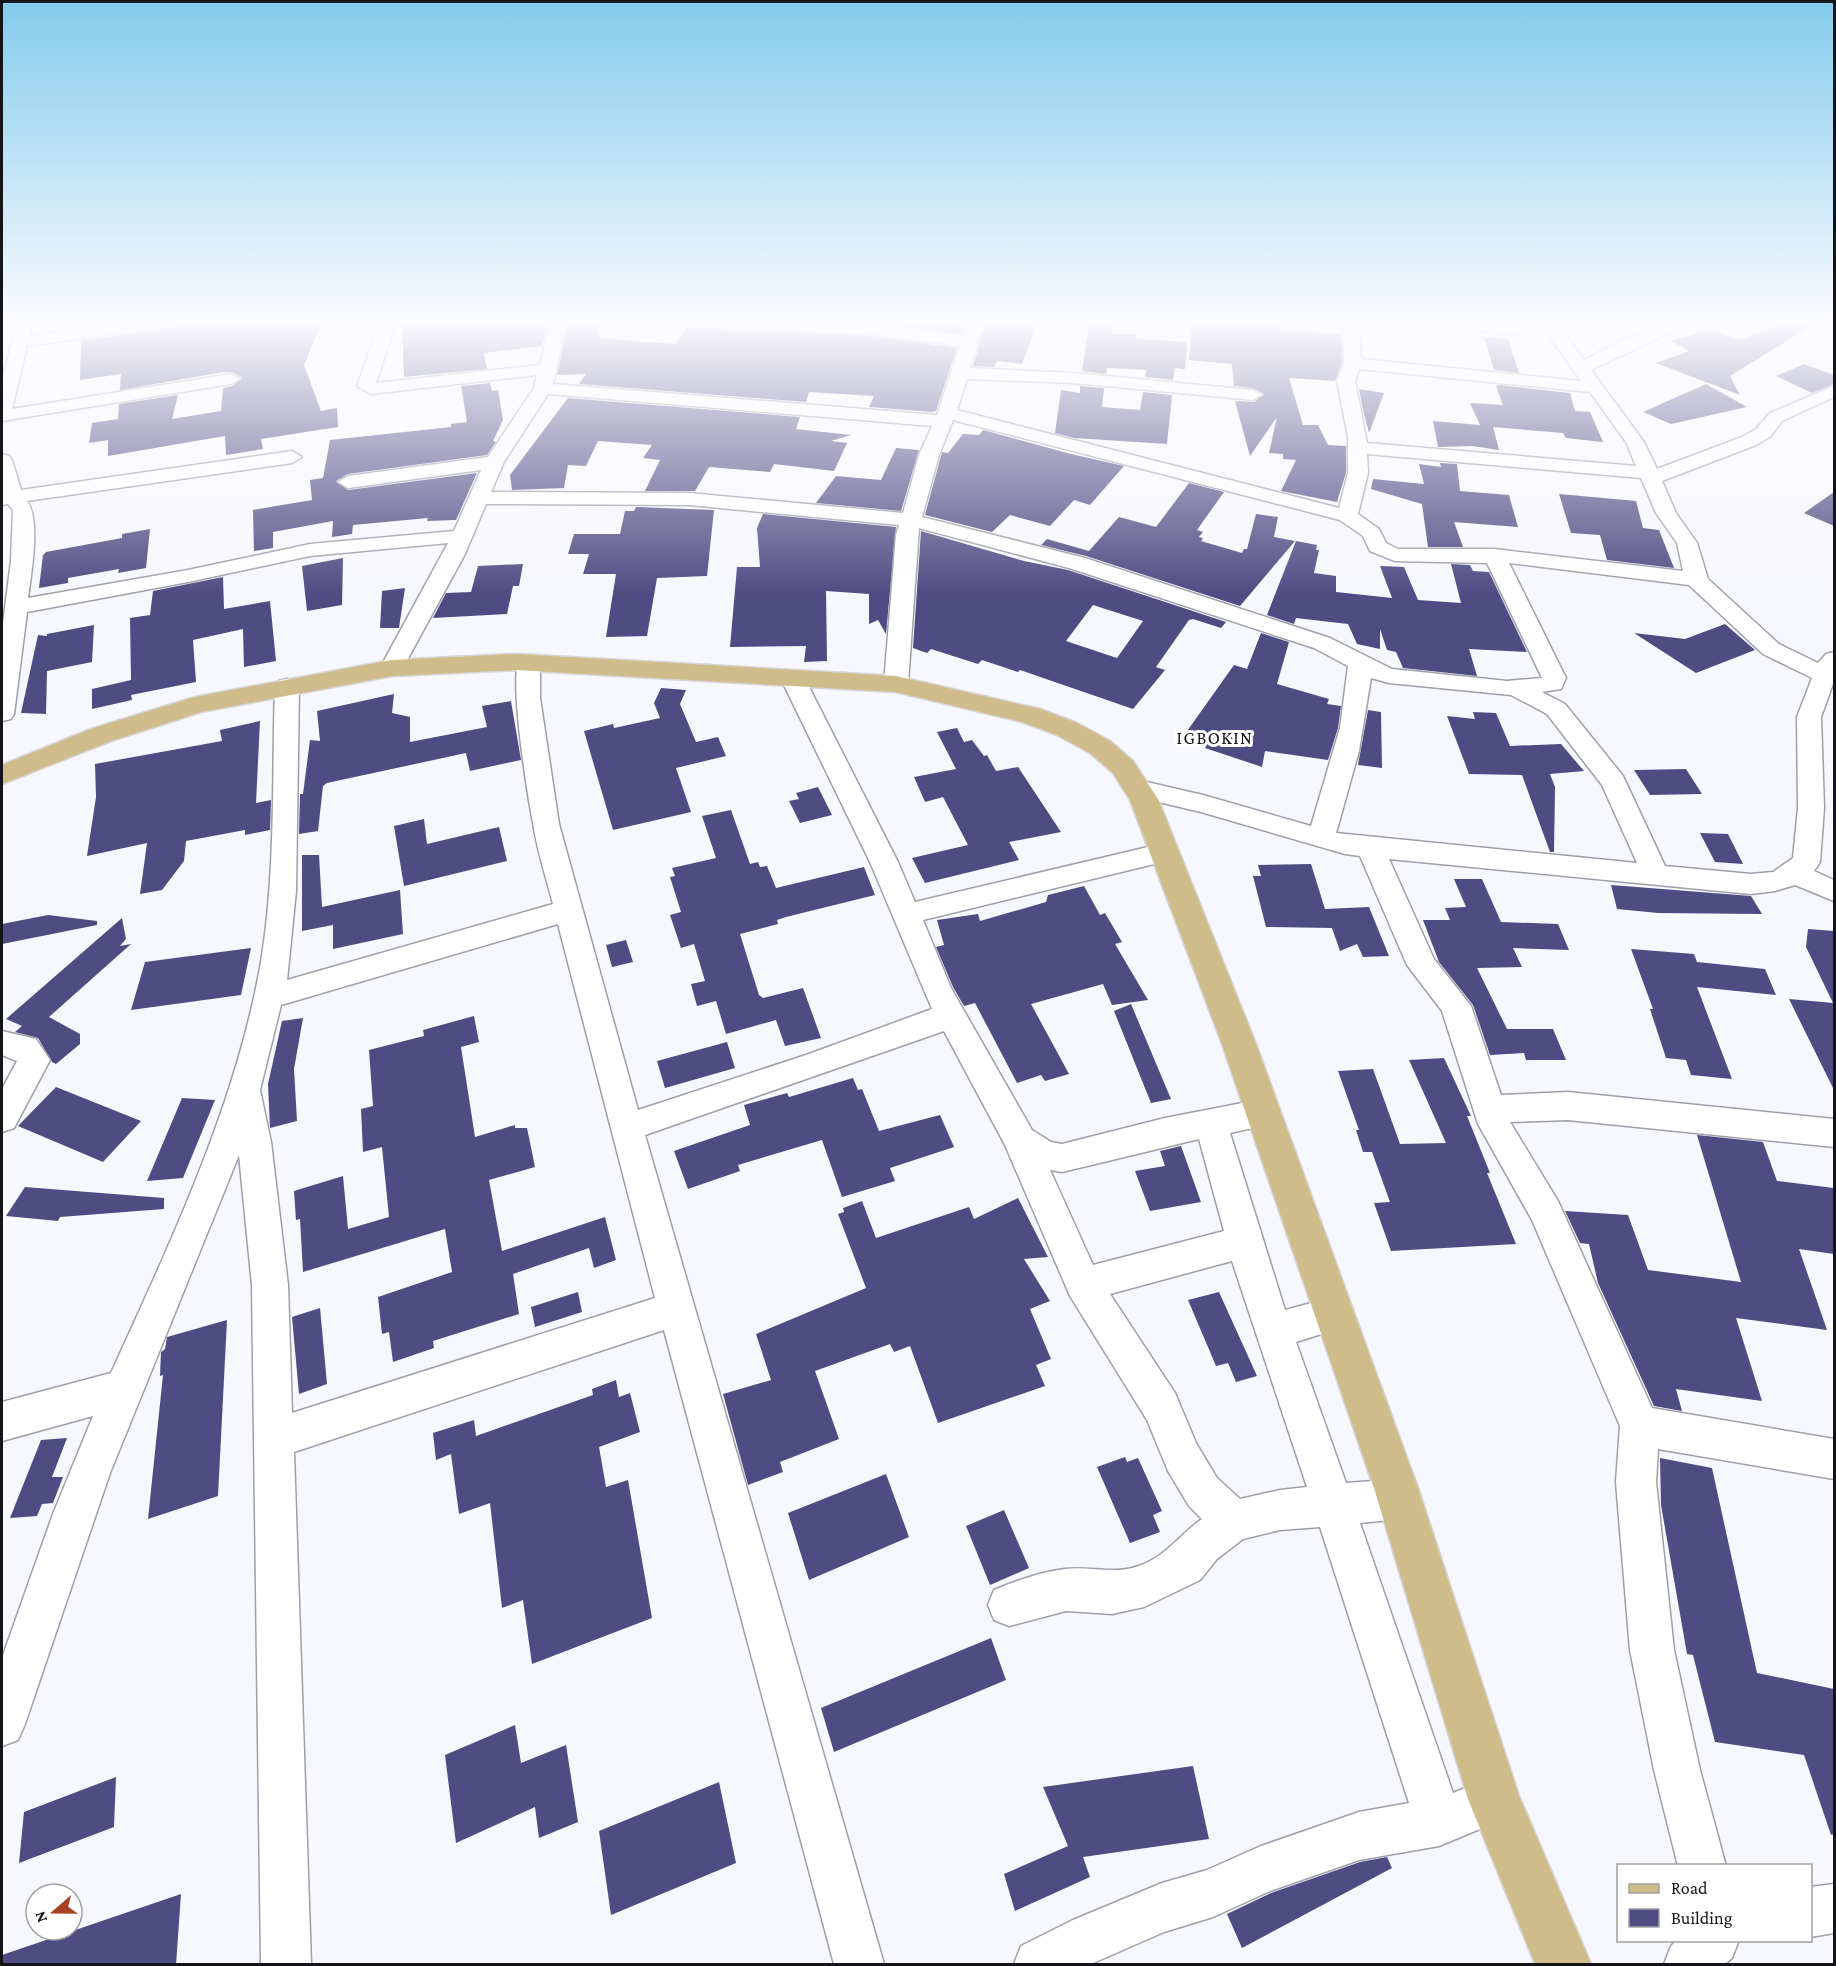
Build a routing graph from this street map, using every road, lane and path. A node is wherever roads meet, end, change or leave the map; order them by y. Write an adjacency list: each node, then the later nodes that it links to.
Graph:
1 (528, 412): 11 (street)
2 (871, 412): 7 (street)
3 (946, 412): 7 (street)
4 (1352, 412): 8 (street)
5 (1611, 412): 12 (street)
6 (1788, 412): 12 (street)
7 (944, 417): 16 (street); 17 (street)
8 (1358, 448): 12 (street); 16 (street)
9 (292, 457): 14 (street)
10 (2, 460): 14 (street)
11 (495, 462): 13 (street); 15 (street)
12 (1650, 475): 20 (street)
13 (348, 482)
14 (7, 498): 21 (street)
15 (479, 498): 17 (street); 18 (street)
16 (1347, 516): 19 (street)
17 (911, 520): 23 (street); 27 (street)
18 (462, 536): 21 (street); 25 (street)
19 (1494, 555): 20 (street); 29 (street)
20 (1697, 579): 24 (street)
21 (15, 607): 30 (street)
22 (528, 663): 25 (main road); 26 (main road); 39 (street)
23 (1359, 663): 29 (street); 33 (street)
24 (1830, 667): 36 (street)
25 (392, 668): 28 (main road)
26 (793, 679): 27 (main road); 40 (street)
27 (896, 684): 32 (main road)
28 (287, 686): 31 (main road); 41 (street)
29 (1554, 697): 37 (street)
30 (2, 714)
31 (2, 776)
32 (1138, 789): 33 (street); 35 (main road)
33 (1321, 838): 34 (street)
34 (1371, 849): 37 (street); 45 (street)
35 (1165, 852): 40 (street); 46 (main road)
36 (1794, 873): 37 (street); 38 (street)
37 (1656, 876)
38 (1831, 886)
39 (569, 910): 41 (street); 49 (street)
40 (906, 914): 42 (street)
41 (267, 997): 44 (street)
42 (952, 1013): 49 (street); 51 (street)
43 (2, 1043): 47 (street)
44 (245, 1091): 59 (street); 62 (street)
45 (1488, 1109): 50 (street); 61 (street)
46 (1263, 1113): 48 (street); 57 (main road)
47 (2, 1118)
48 (1211, 1123): 52 (street); 54 (street)
49 (626, 1128): 56 (street)
50 (1834, 1133)
51 (1020, 1140): 52 (street); 53 (street)
52 (1062, 1158): 53 (street)
53 (1037, 1184): 55 (street)
54 (1244, 1242): 55 (street); 58 (street)
55 (1083, 1284): 66 (street)
56 (676, 1309): 62 (street); 76 (street)
57 (1334, 1314): 58 (street); 64 (main road)
58 (1273, 1331): 65 (street)
59 (124, 1389): 60 (street); 68 (street)
60 (2, 1421)
61 (1640, 1426): 63 (street); 71 (street)
62 (273, 1439): 75 (street)
63 (1834, 1459)
64 (1400, 1499): 65 (street); 69 (main road)
65 (1332, 1504): 66 (street); 70 (street)
66 (1234, 1521): 67 (street)
67 (1010, 1605)
68 (2, 1724)
69 (1494, 1799): 70 (street); 78 (main road)
70 (1439, 1822): 77 (street)
71 (1701, 1864)
72 (1834, 1909): 73 (street)
73 (1812, 1912)
74 (1713, 1942): 79 (street)
75 (286, 1965)
76 (859, 1965)
77 (1039, 1965)
78 (1563, 1965)
79 (1689, 1965)

